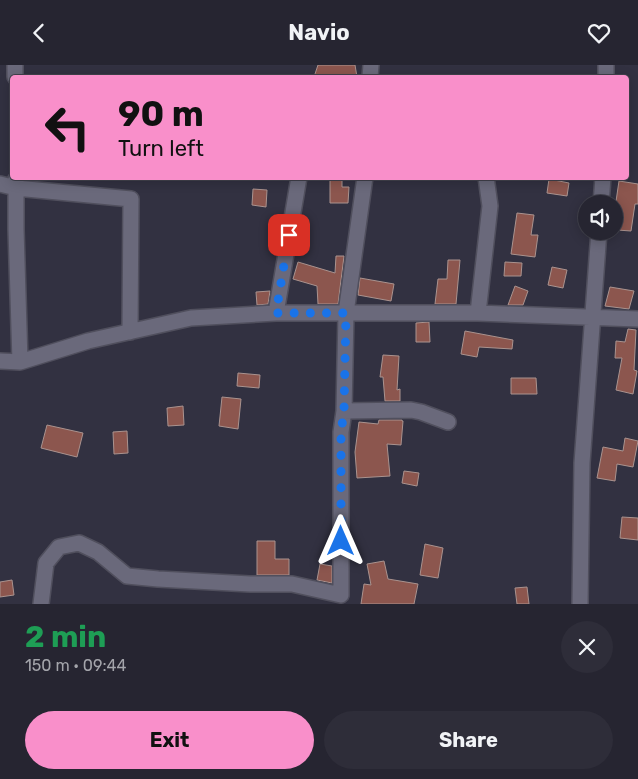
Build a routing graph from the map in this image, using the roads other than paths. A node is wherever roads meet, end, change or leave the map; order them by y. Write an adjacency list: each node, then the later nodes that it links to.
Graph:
1 (298, 180): 9 (street)
2 (365, 180): 10 (street)
3 (486, 180): 11 (street)
4 (603, 180): 7 (street)
5 (16, 183): 6 (street); 14 (street); 16 (street)
6 (0, 185)
7 (602, 195)
8 (598, 240): 12 (street)
9 (276, 313): 10 (street); 14 (street)
10 (346, 313): 11 (street); 17 (street)
11 (478, 313): 12 (street)
12 (594, 317): 13 (street); 21 (street)
13 (638, 319)
14 (130, 332): 16 (street)
15 (0, 361): 16 (street)
16 (20, 361)
17 (344, 411): 18 (street); 19 (street)
18 (448, 423)
19 (341, 599): 20 (street)
20 (40, 604)
21 (580, 604)

